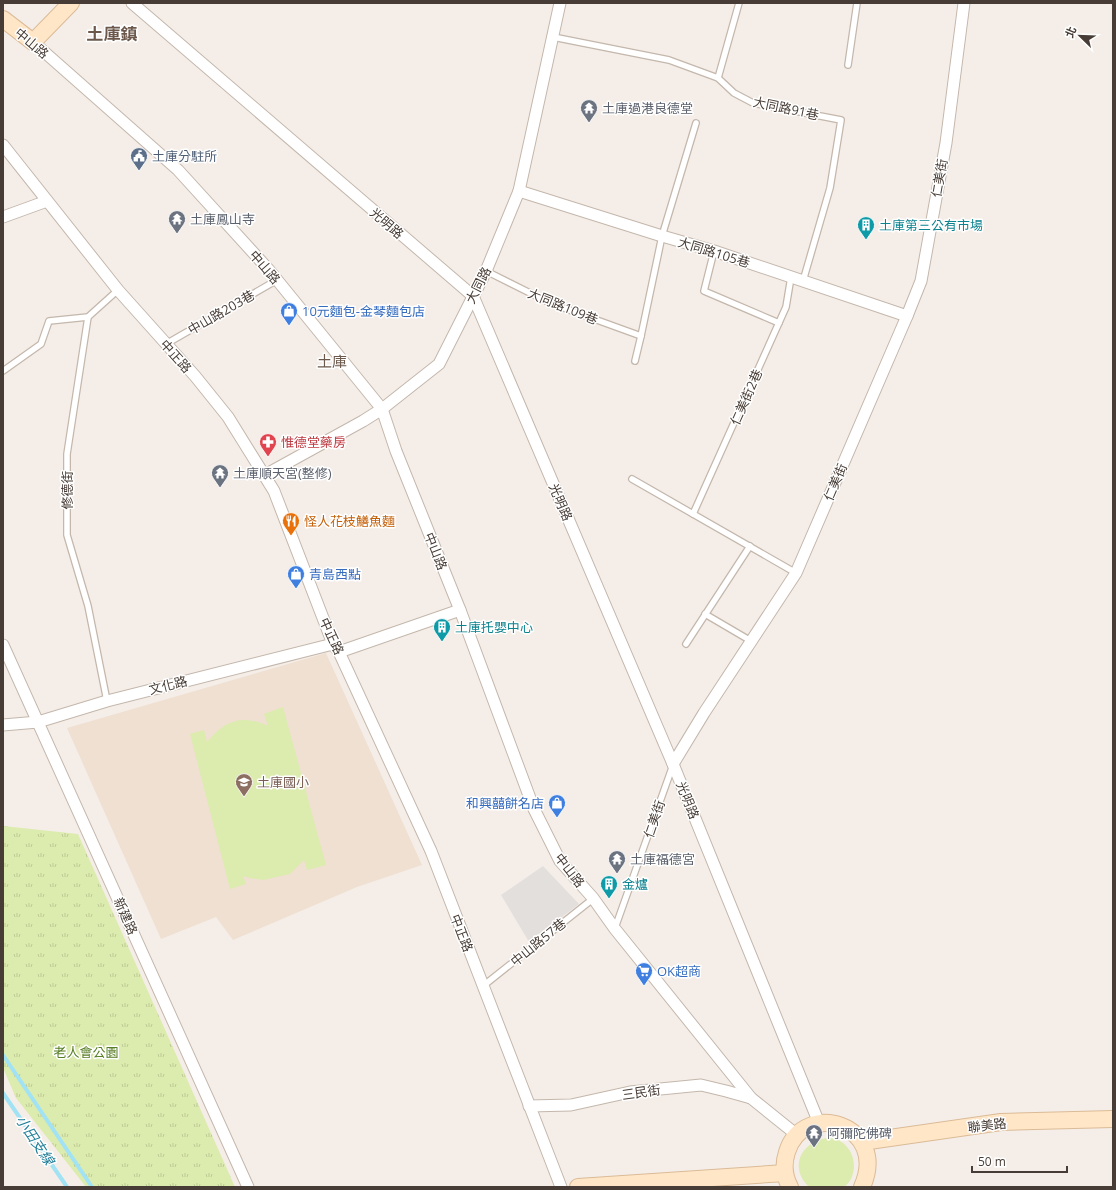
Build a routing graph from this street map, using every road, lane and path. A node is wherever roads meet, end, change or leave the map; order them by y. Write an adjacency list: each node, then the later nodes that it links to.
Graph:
1 (71, 3): 9 (street)
2 (132, 3): 24 (street, 光明路)
3 (560, 3): 8 (street, 大同路)
4 (739, 3): 11 (lane)
5 (857, 3): 10 (lane)
6 (964, 3): 25 (street, 仁美街)
7 (3, 19): 9 (street, 中山路)
8 (553, 37): 11 (lane, 大同路91巷); 14 (street, 大同路)
9 (33, 42): 21 (street, 中山路)
10 (848, 65)
11 (718, 78): 22 (lane, 大同路91巷)
12 (696, 123): 17 (lane)
13 (3, 145): 15 (street, 中正路)
14 (520, 191): 17 (street, 大同路105巷); 19 (street, 大同路)
15 (47, 201): 16 (street); 23 (street, 中正路)
16 (3, 217)
17 (662, 236): 18 (street, 大同路105巷); 28 (lane)
18 (714, 251): 20 (street, 大同路105巷); 27 (lane)
19 (486, 271): 24 (street, 大同路); 28 (lane, 大同路109巷)
20 (792, 277): 22 (street, 大同路105巷); 27 (lane, 仁美街2巷)
21 (277, 280): 29 (lane, 中山路203巷); 32 (street, 中山路)
22 (803, 281): 25 (street, 大同路105巷)
23 (118, 290): 26 (lane); 29 (street, 中正路)
24 (473, 296): 32 (street, 大同路); 47 (street, 光明路)
25 (907, 316): 37 (street, 仁美街)
26 (88, 317): 31 (lane); 44 (lane, 修德街)
27 (779, 323): 35 (lane, 仁美街2巷)
28 (641, 336): 30 (lane)
29 (166, 344): 33 (street, 中正路)
30 (635, 361)
31 (3, 370)
32 (382, 409): 33 (street, 大同路); 38 (street, 中山路)
33 (265, 474): 43 (street, 中正路)
34 (632, 479): 35 (lane)
35 (693, 514): 36 (lane)
36 (750, 546): 37 (lane); 39 (lane)
37 (796, 572): 40 (street, 仁美街)
38 (460, 610): 43 (street, 文化路); 48 (street, 中山路)
39 (705, 614): 40 (lane); 41 (lane)
40 (751, 641): 47 (street, 仁美街)
41 (686, 644)
42 (3, 645): 45 (street, 新建路)
43 (336, 648): 44 (street, 文化路); 50 (street, 中正路)
44 (107, 701): 45 (street, 文化路)
45 (38, 722): 46 (street, 文化路); 58 (street, 新建路)
46 (3, 725)
47 (673, 764): 49 (lane, 仁美街); 54 (street, 光明路)
48 (595, 897): 49 (street, 中山路); 50 (lane, 中山路57巷)
49 (615, 929): 51 (street, 中山路)
50 (483, 987): 52 (street, 中正路)
51 (751, 1098): 52 (street, 三民街); 55 (street, 中山路)
52 (529, 1106): 59 (street, 中正路)
53 (1113, 1118): 56 (street, 聯美路)
54 (819, 1123): 55 (street); 56 (street)
55 (797, 1135): 57 (street)
56 (862, 1142): 61 (street)
57 (788, 1180): 60 (street)
58 (248, 1187)
59 (561, 1187)
60 (578, 1187)
61 (862, 1187)

